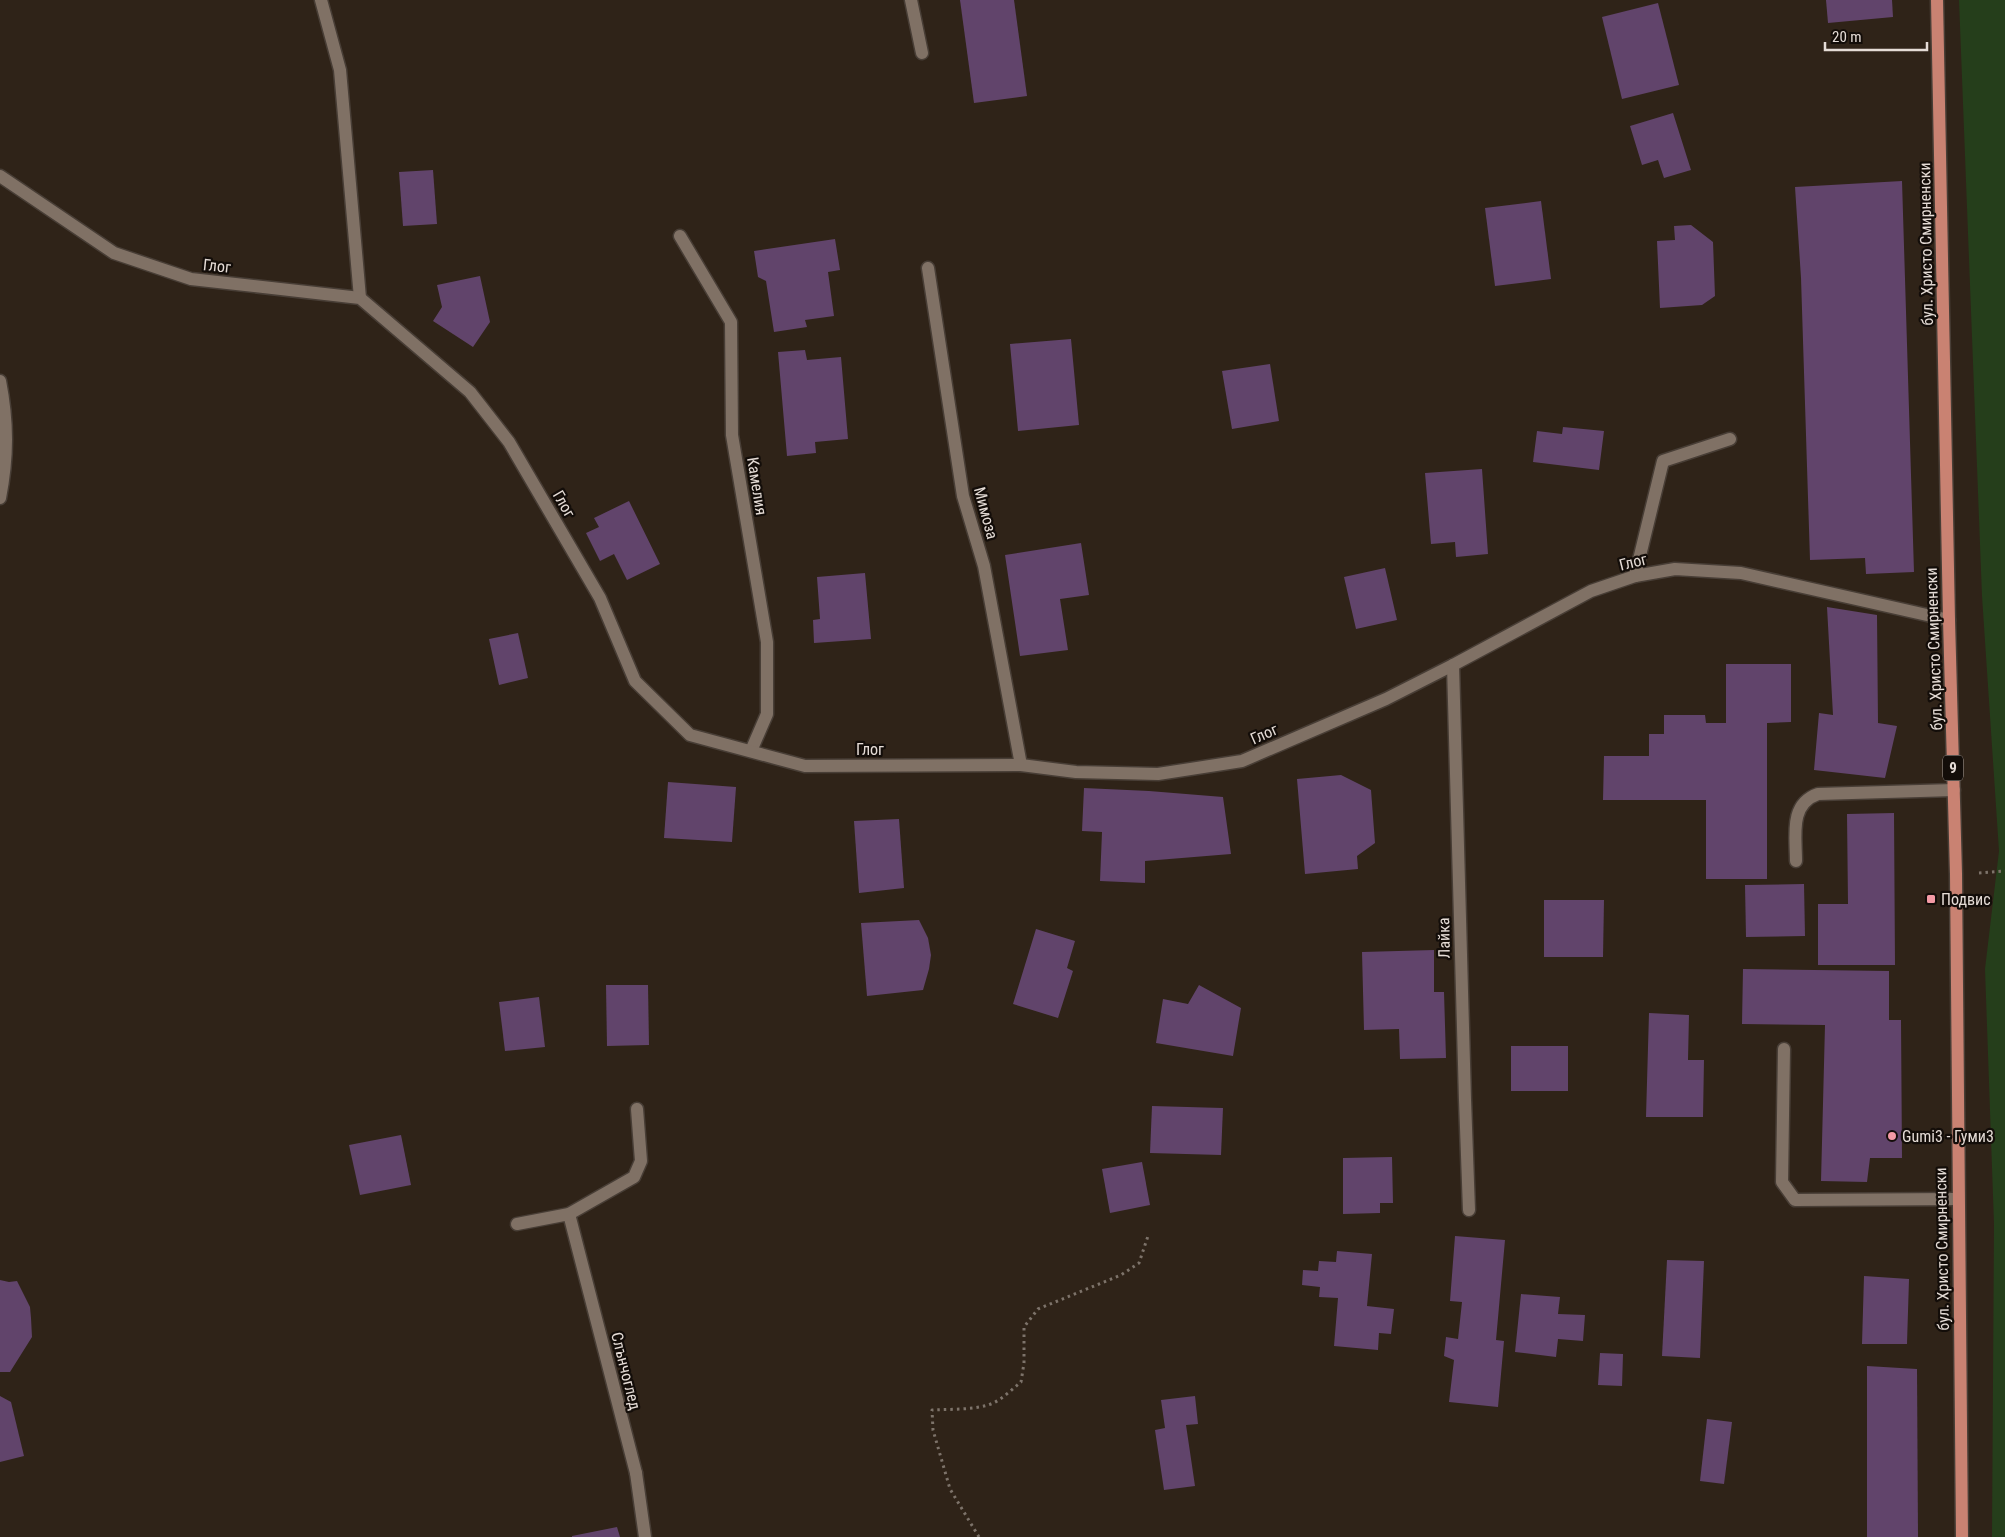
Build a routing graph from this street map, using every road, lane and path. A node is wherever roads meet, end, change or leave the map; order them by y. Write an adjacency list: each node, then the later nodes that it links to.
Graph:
1 (321, 0): 8 (street)
2 (912, 0): 4 (street)
3 (1937, 0): 13 (main road, бул. Христо Смирненски / 9)
4 (922, 53)
5 (0, 176): 8 (street, Глог)
6 (680, 236): 15 (street, Камелия)
7 (928, 268): 16 (street, Мимоза)
8 (360, 298): 15 (street, Глог)
9 (0, 381): 11 (street)
10 (1730, 439): 12 (street)
11 (0, 498)
12 (1635, 576): 13 (street, Глог); 14 (street, Глог)
13 (1948, 620): 17 (main road, бул. Христо Смирненски / 9)
14 (1453, 665): 16 (street, Глог); 22 (street, Лайка)
15 (751, 751): 16 (street, Глог)
16 (1021, 765)
17 (1954, 790): 18 (street); 21 (main road, бул. Христо Смирненски / 9)
18 (1796, 861)
19 (1784, 1049): 21 (street)
20 (637, 1109): 23 (street)
21 (1957, 1199): 28 (main road, бул. Христо Смирненски / 9)
22 (1469, 1210)
23 (570, 1214): 24 (street); 26 (street, Слънчоглед)
24 (517, 1224)
25 (1148, 1236): 27 (path)
26 (645, 1537)
27 (979, 1537)
28 (1962, 1537)

